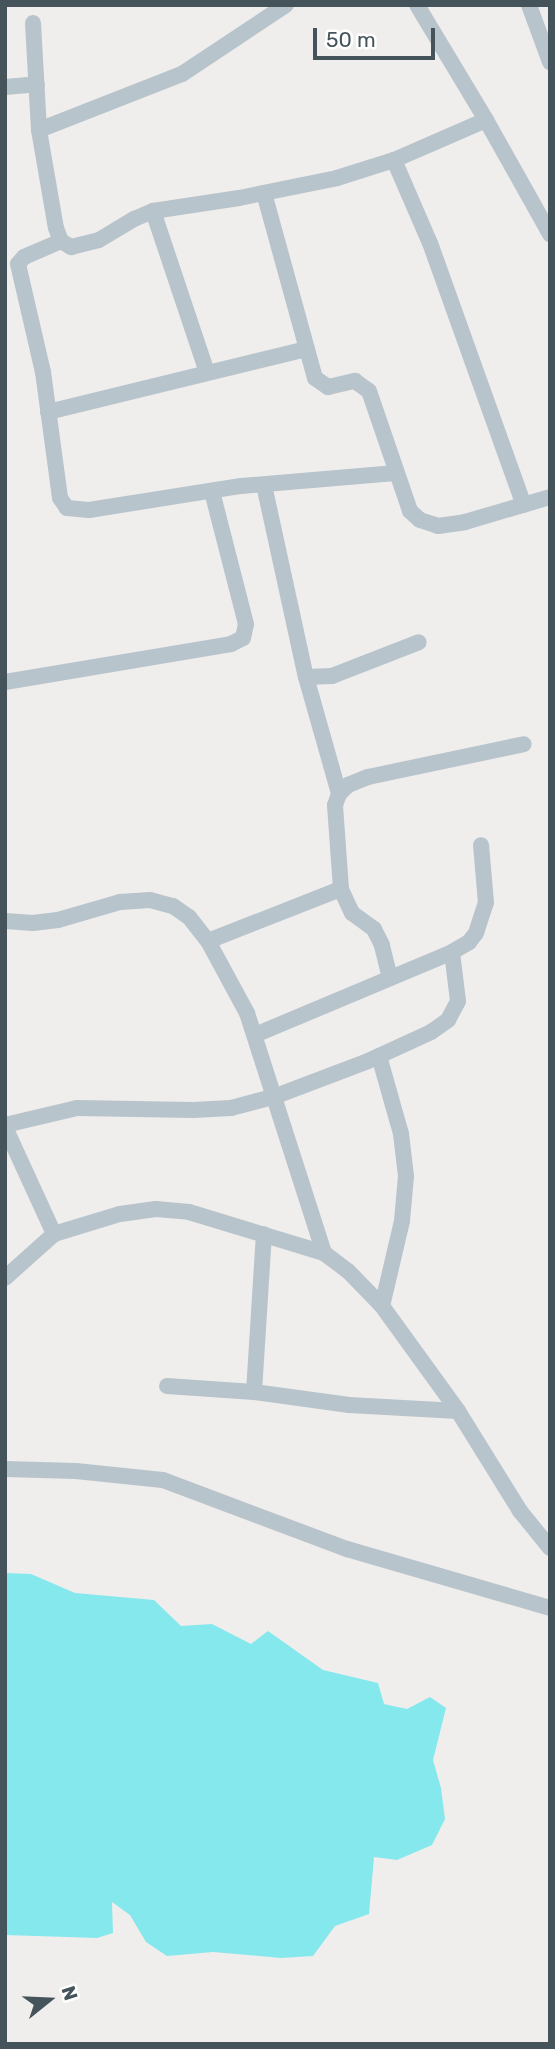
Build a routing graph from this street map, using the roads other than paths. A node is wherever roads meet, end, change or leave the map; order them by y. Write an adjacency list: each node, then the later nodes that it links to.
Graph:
1 (286, 5): 9 (street)
2 (529, 5): 5 (street)
3 (418, 6): 8 (street)
4 (33, 23): 6 (street)
5 (550, 62)
6 (37, 84): 7 (street); 9 (street)
7 (5, 87)
8 (486, 120): 10 (street); 13 (street)
9 (39, 130): 14 (street)
10 (394, 159): 11 (street); 22 (street)
11 (264, 193): 12 (street); 15 (street)
12 (153, 211): 14 (street); 16 (street)
13 (550, 234)
14 (61, 241): 17 (street)
15 (306, 349): 16 (street); 18 (street)
16 (207, 372): 17 (street)
17 (48, 412): 20 (street)
18 (395, 473): 19 (street); 22 (street)
19 (264, 485): 20 (street); 24 (street)
20 (212, 492): 25 (street)
21 (550, 497): 22 (street)
22 (524, 505)
23 (419, 642): 24 (street)
24 (306, 677): 27 (street)
25 (5, 682)
26 (524, 744): 27 (street)
27 (339, 794): 29 (street)
28 (481, 845): 32 (street)
29 (341, 889): 31 (street); 33 (street)
30 (5, 921): 31 (street)
31 (208, 941): 34 (street)
32 (452, 952): 33 (street); 35 (street)
33 (390, 978): 34 (street)
34 (256, 1035): 36 (street)
35 (379, 1056): 36 (street); 42 (street)
36 (276, 1096): 37 (street); 40 (street)
37 (5, 1126): 38 (street)
38 (54, 1234): 39 (street); 41 (street)
39 (264, 1234): 40 (street); 44 (street)
40 (324, 1253): 42 (street)
41 (5, 1278)
42 (382, 1306): 45 (street)
43 (167, 1386): 44 (street)
44 (254, 1392): 45 (street)
45 (458, 1411): 47 (street)
46 (5, 1469): 48 (street)
47 (550, 1548)
48 (550, 1608)

